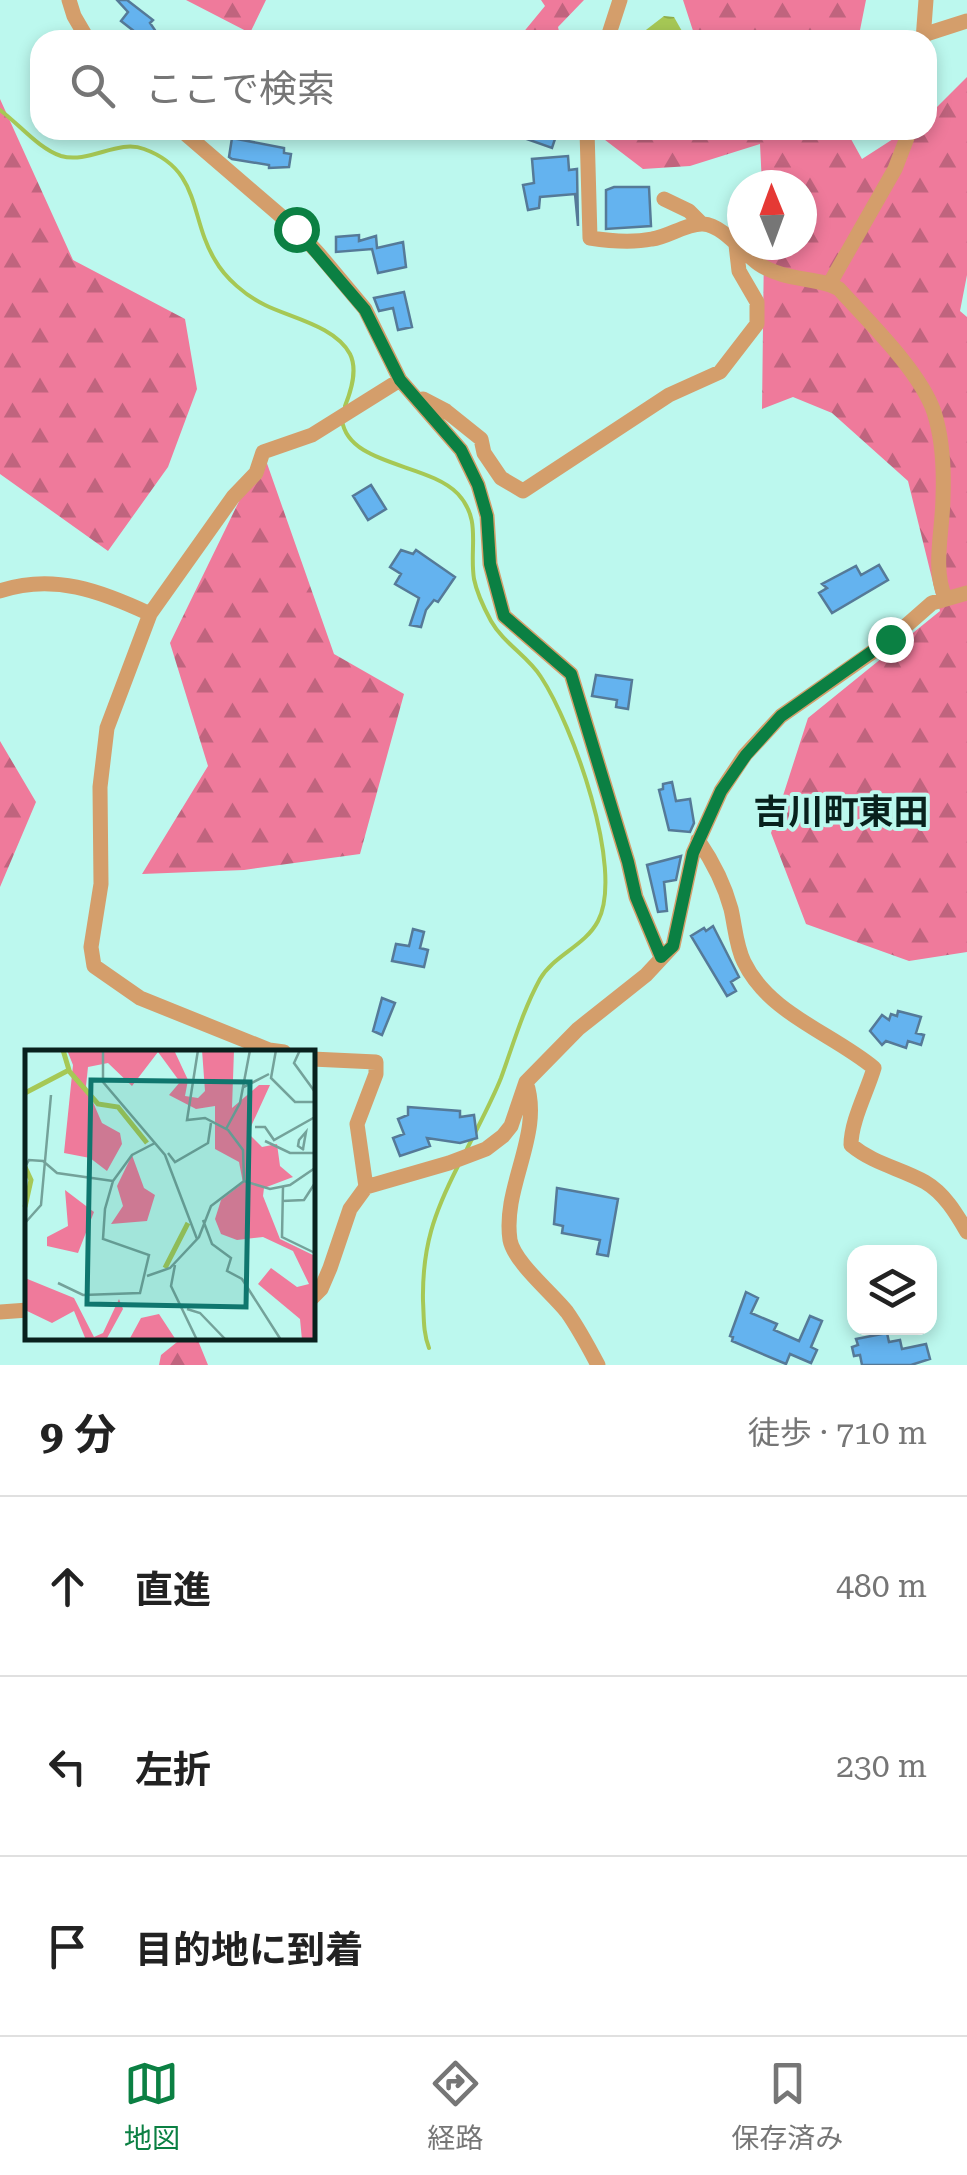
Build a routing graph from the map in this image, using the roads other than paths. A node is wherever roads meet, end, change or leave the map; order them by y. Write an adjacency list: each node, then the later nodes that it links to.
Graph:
1 (69, 0): 5 (street)
2 (620, 0): 6 (street)
3 (926, 0): 7 (street)
4 (967, 20): 8 (street)
5 (82, 30)
6 (610, 30)
7 (924, 30)
8 (937, 32)
9 (192, 140): 18 (street)
10 (586, 140): 13 (street)
11 (906, 140): 17 (street)
12 (664, 200): 13 (street)
13 (701, 223): 14 (street)
14 (727, 238)
15 (738, 260): 19 (street)
16 (756, 260): 17 (street)
17 (830, 283): 22 (street)
18 (400, 380): 19 (street); 23 (street)
19 (414, 395): 25 (street)
20 (0, 592): 23 (street)
21 (967, 593): 22 (street)
22 (945, 598): 24 (street)
23 (150, 614): 26 (street)
24 (698, 840): 25 (street); 30 (street)
25 (661, 957): 28 (street)
26 (269, 1050)
27 (315, 1059): 29 (street)
28 (526, 1082): 29 (street); 34 (street)
29 (366, 1187): 31 (street)
30 (967, 1232)
31 (315, 1295)
32 (25, 1310): 33 (street)
33 (0, 1312)
34 (598, 1365)

